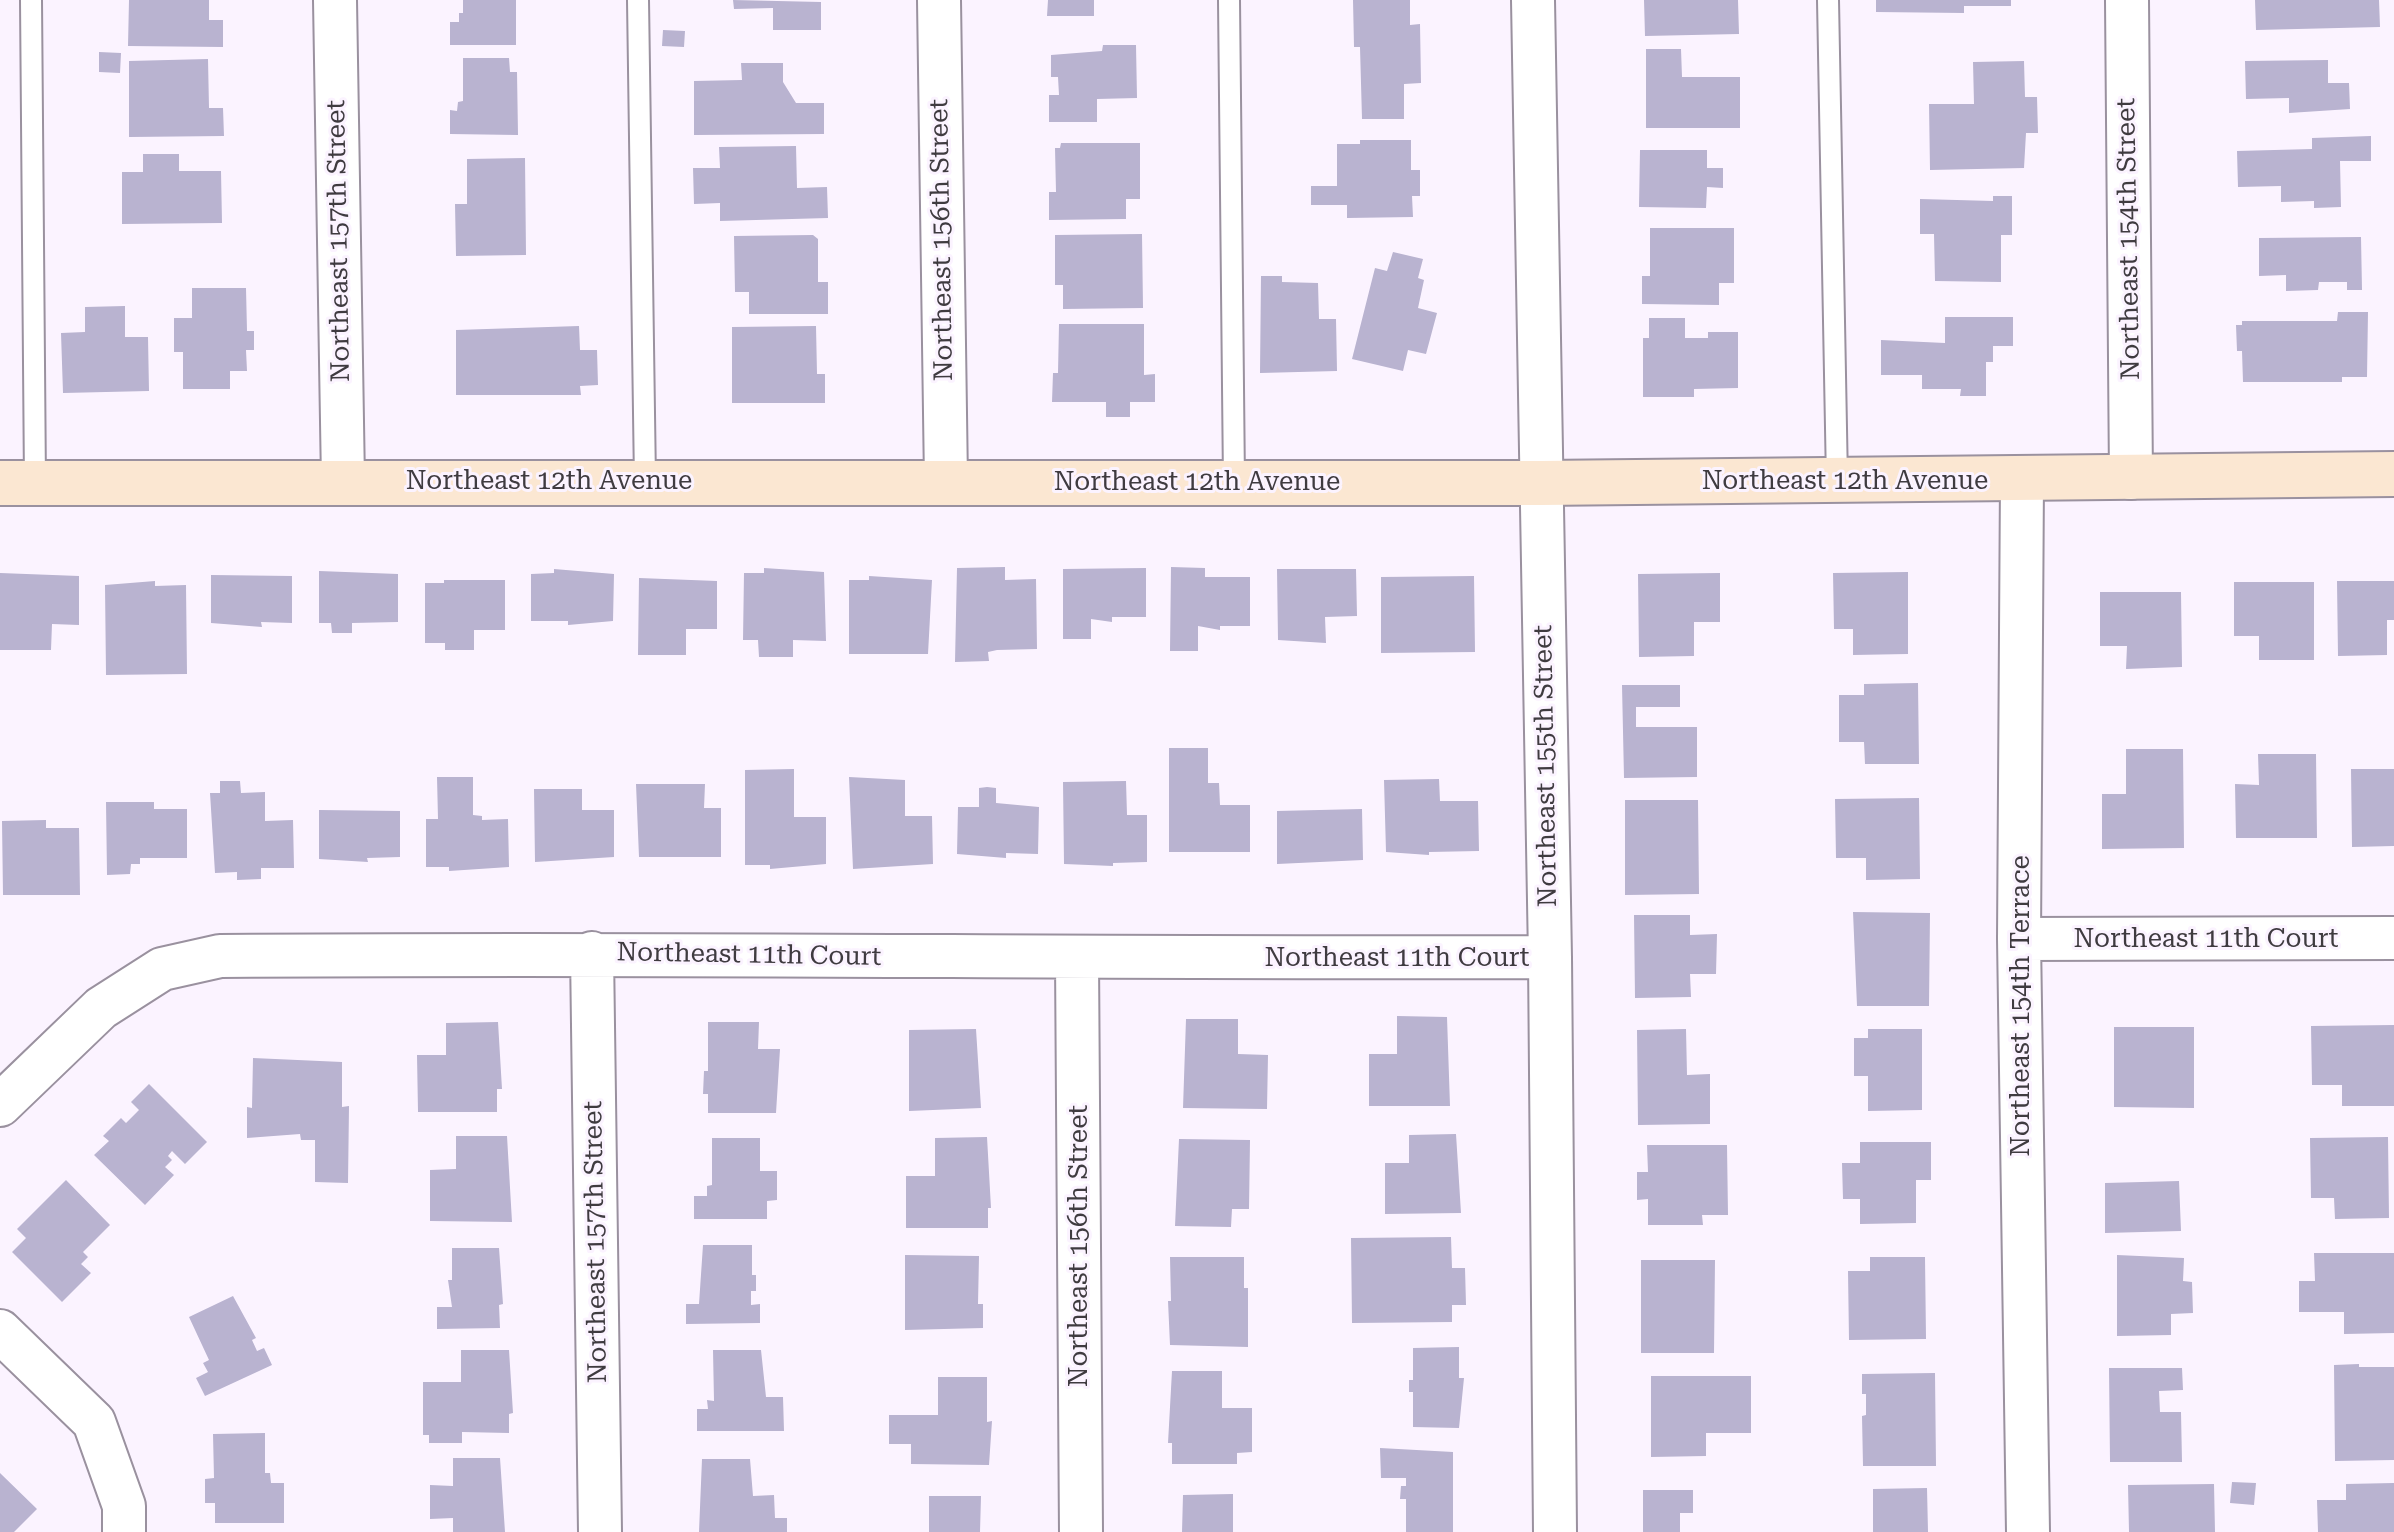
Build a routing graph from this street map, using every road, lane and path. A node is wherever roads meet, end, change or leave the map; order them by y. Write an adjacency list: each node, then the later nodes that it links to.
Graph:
1 (31, 0): 17 (lane)
2 (335, 0): 12 (street, Northeast 157th Street)
3 (638, 0): 13 (lane)
4 (939, 0): 14 (street, Northeast 156th Street)
5 (1229, 0): 16 (lane)
6 (1533, 0): 18 (street, Northeast 155th Street)
7 (1828, 0): 15 (lane)
8 (2127, 0): 10 (street, Northeast 154th Street)
9 (2394, 474): 10 (street, Northeast 12th Avenue)
10 (2131, 478): 11 (street, Northeast 12th Avenue)
11 (2022, 479): 15 (street, Northeast 12th Avenue); 20 (street, Northeast 154th Terrace)
12 (343, 481): 13 (street, Northeast 12th Avenue); 17 (street, Northeast 12th Avenue)
13 (645, 481): 14 (street, Northeast 12th Avenue)
14 (946, 481): 16 (street, Northeast 12th Avenue)
15 (1837, 481): 18 (street, Northeast 12th Avenue)
16 (1234, 482): 18 (street, Northeast 12th Avenue)
17 (18, 483)
18 (1541, 483): 22 (street, Northeast 155th Street)
19 (2394, 938): 20 (street, Northeast 11th Court)
20 (2019, 939): 30 (street, Northeast 154th Terrace)
21 (592, 953): 23 (street, Northeast 11th Court); 24 (street, Northeast 11th Court); 27 (street, Northeast 157th Street)
22 (1550, 957): 23 (street, Northeast 11th Court); 29 (street, Northeast 155th Street)
23 (1077, 959): 28 (street, Northeast 156th Street)
24 (0, 1105)
25 (0, 1331): 26 (street)
26 (124, 1532)
27 (600, 1532)
28 (1081, 1532)
29 (1555, 1532)
30 (2028, 1532)

